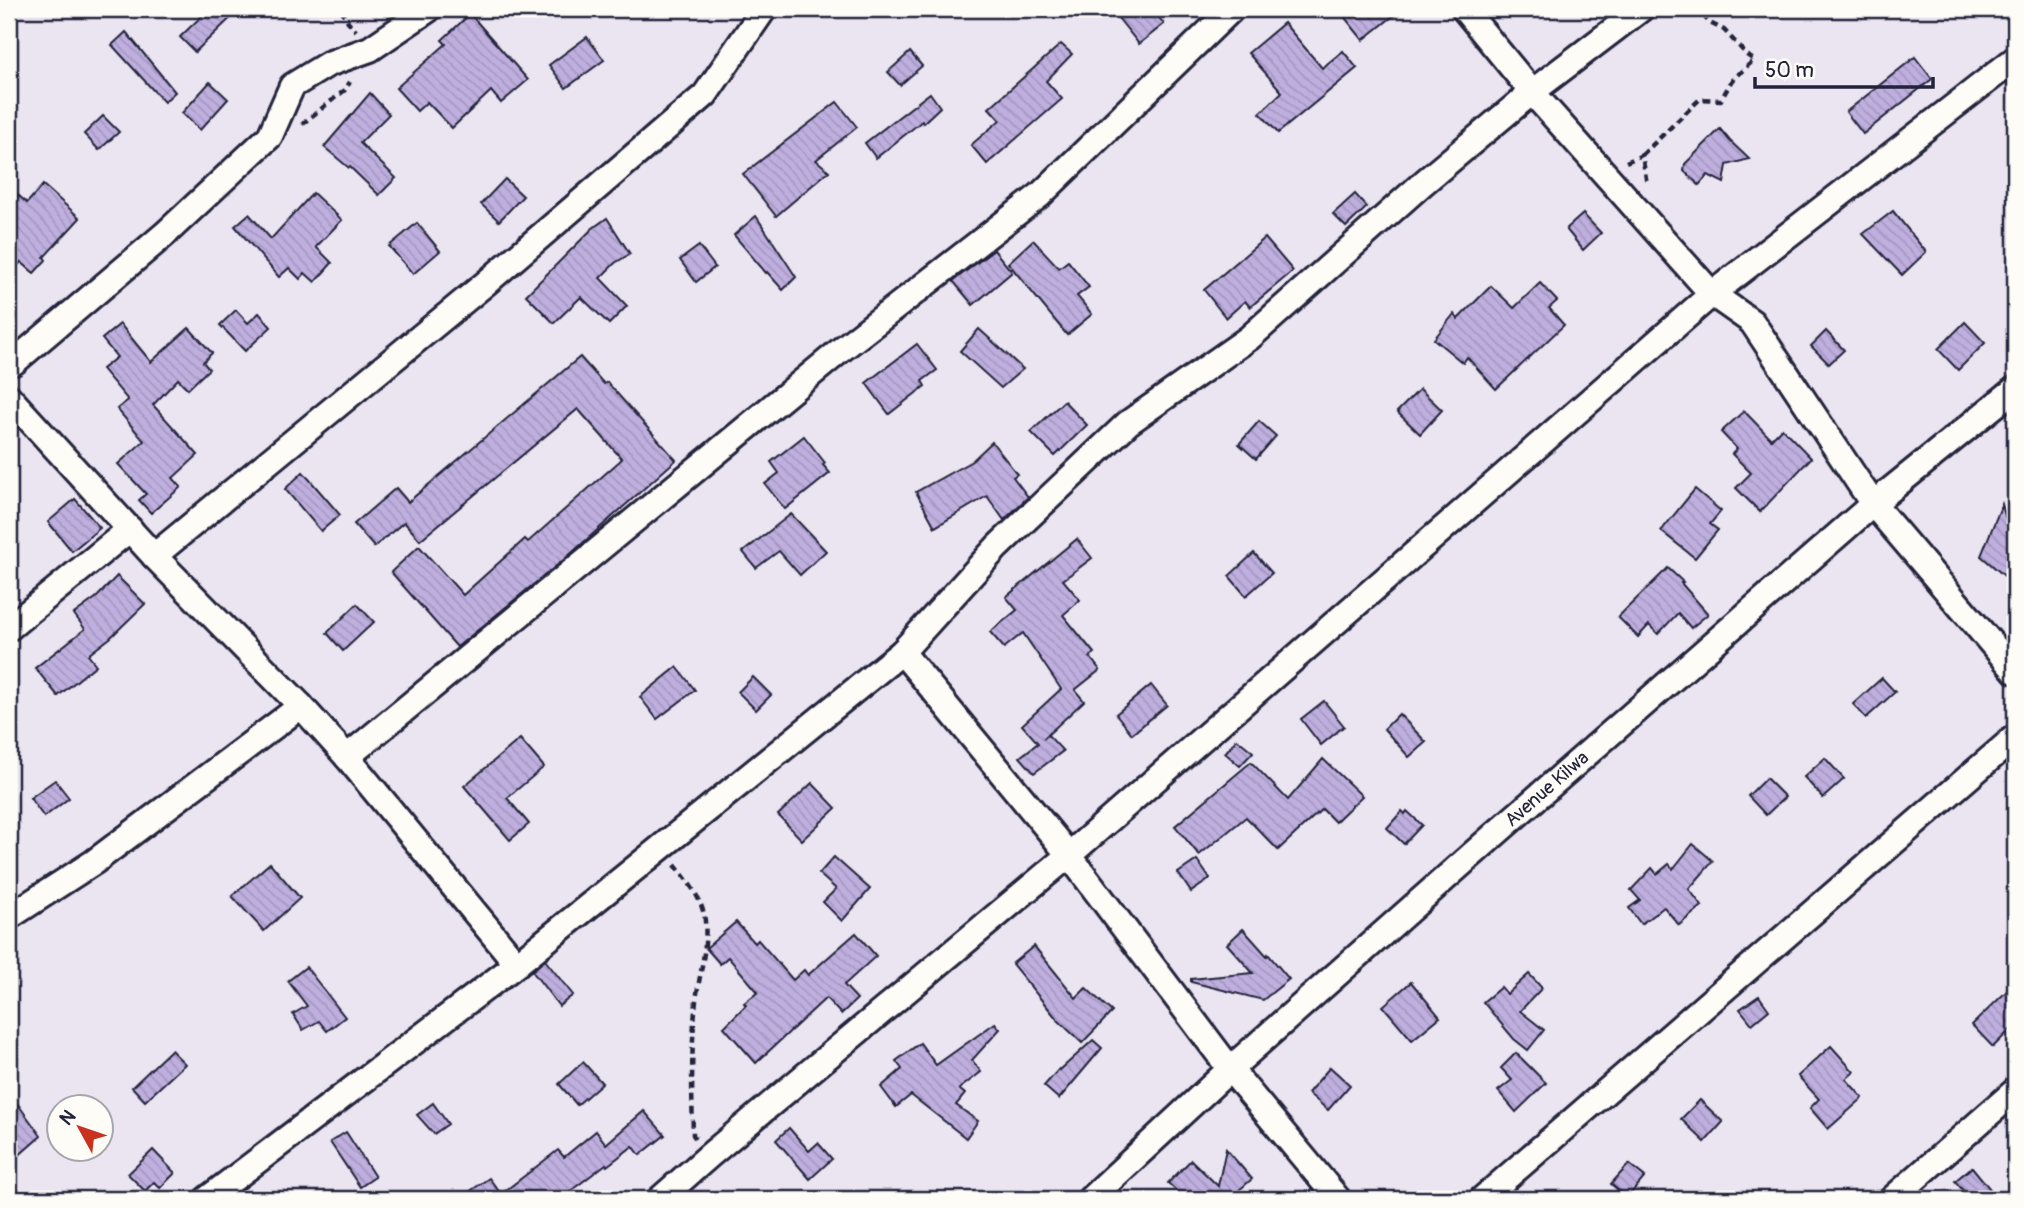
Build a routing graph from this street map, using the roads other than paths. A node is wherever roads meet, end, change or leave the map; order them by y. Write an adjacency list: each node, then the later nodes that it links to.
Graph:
1 (429, 9): 9 (street)
2 (764, 9): 14 (street)
3 (1232, 9): 20 (street)
4 (1464, 9): 7 (street)
5 (1641, 9): 7 (street)
6 (2015, 59): 8 (street)
7 (1532, 92): 8 (street); 16 (street)
8 (1712, 294): 12 (street); 21 (street)
9 (9, 363)
10 (2015, 389): 12 (street, Avenue Kilwa)
11 (9, 397): 13 (street)
12 (1873, 504): 17 (street); 24 (street, Avenue Kilwa)
13 (130, 529): 14 (street); 15 (street)
14 (154, 556): 18 (street)
15 (9, 628)
16 (902, 652): 21 (street); 23 (street)
17 (2015, 671)
18 (301, 706): 20 (street); 22 (street)
19 (2015, 737): 30 (street)
20 (347, 757): 23 (street)
21 (1069, 855): 24 (street); 27 (street)
22 (9, 917)
23 (517, 964): 26 (street)
24 (1230, 1069): 28 (street, Avenue Kilwa); 29 (street)
25 (2015, 1091): 31 (street)
26 (207, 1199)
27 (660, 1199)
28 (1090, 1199)
29 (1338, 1199)
30 (1482, 1199)
31 (1892, 1199)

